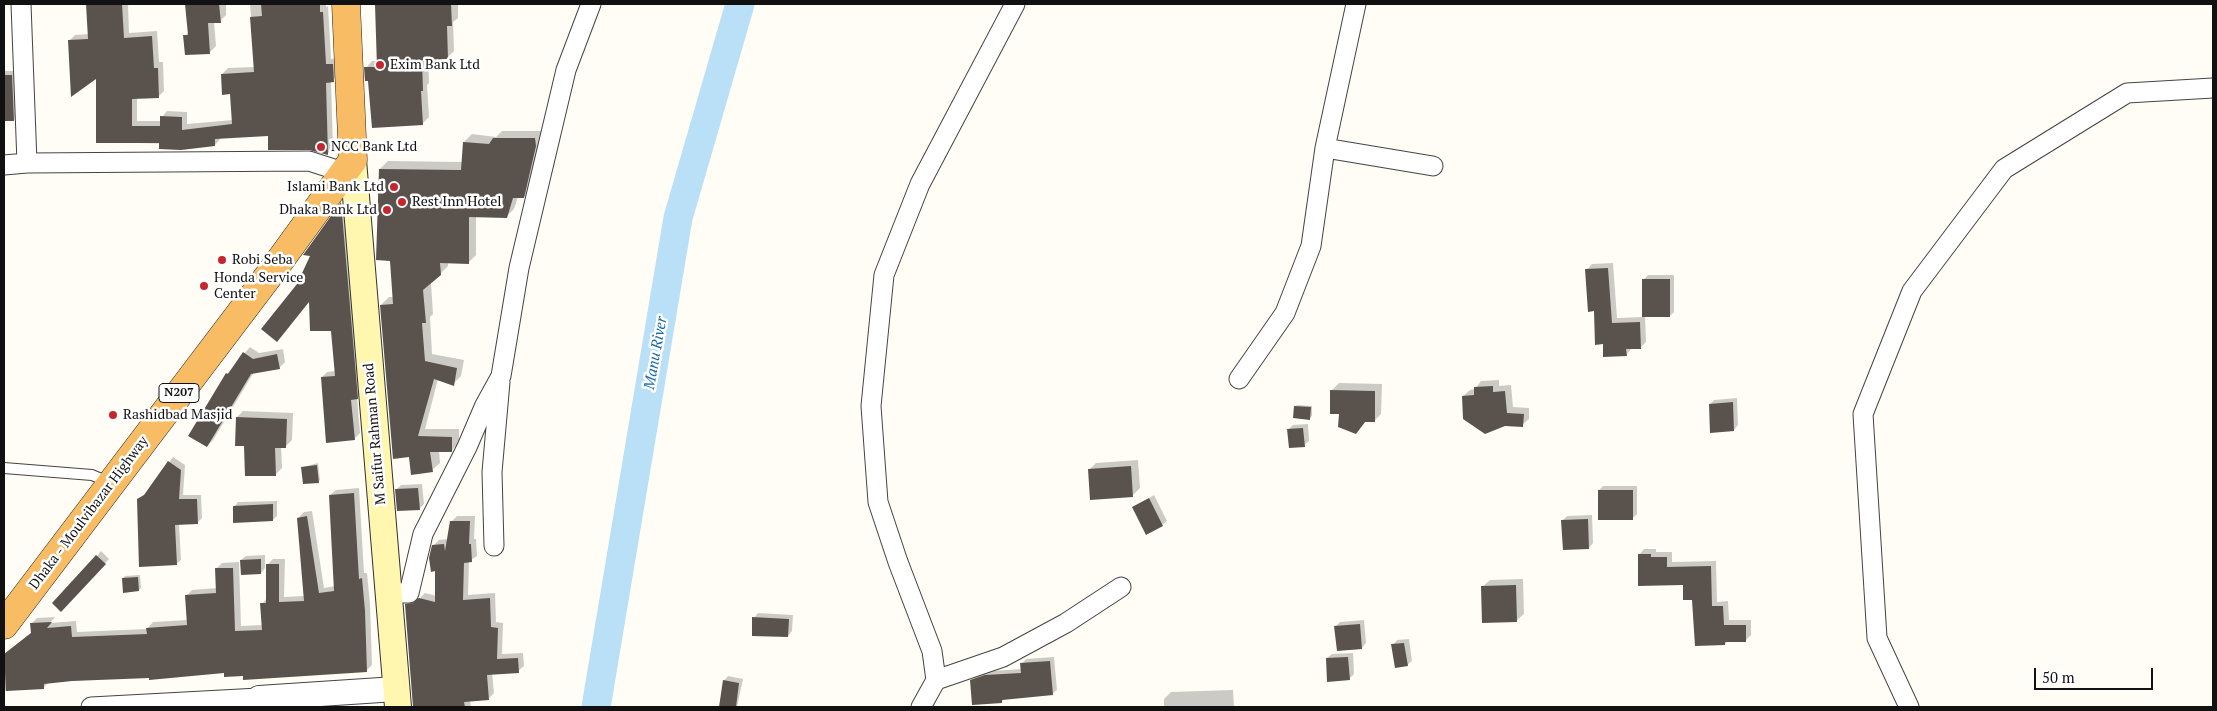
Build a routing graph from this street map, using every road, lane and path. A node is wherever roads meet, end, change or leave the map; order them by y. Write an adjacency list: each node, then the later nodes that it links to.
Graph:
1 (21, 4): 8 (street)
2 (346, 4): 10 (highway)
3 (591, 4): 12 (street)
4 (1015, 4): 20 (street)
5 (1356, 4): 7 (street)
6 (2213, 88): 25 (street)
7 (1325, 148): 11 (street); 13 (street)
8 (27, 163): 9 (street); 10 (street)
9 (4, 165)
10 (348, 166): 15 (highway, Dhaka - Moulvibazar Highway / N207); 18 (main road, M Saifur Rahman Road)
11 (1433, 166)
12 (501, 376): 16 (street); 18 (street)
13 (1238, 379)
14 (4, 468): 15 (lane)
15 (111, 483): 19 (highway, Dhaka - Moulvibazar Highway / N207)
16 (494, 546)
17 (1121, 587): 20 (street)
18 (388, 593): 21 (main road, M Saifur Rahman Road)
19 (4, 625)
20 (936, 680): 24 (street)
21 (397, 698): 22 (street)
22 (259, 703): 23 (street)
23 (91, 707)
24 (921, 707)
25 (1909, 707)

